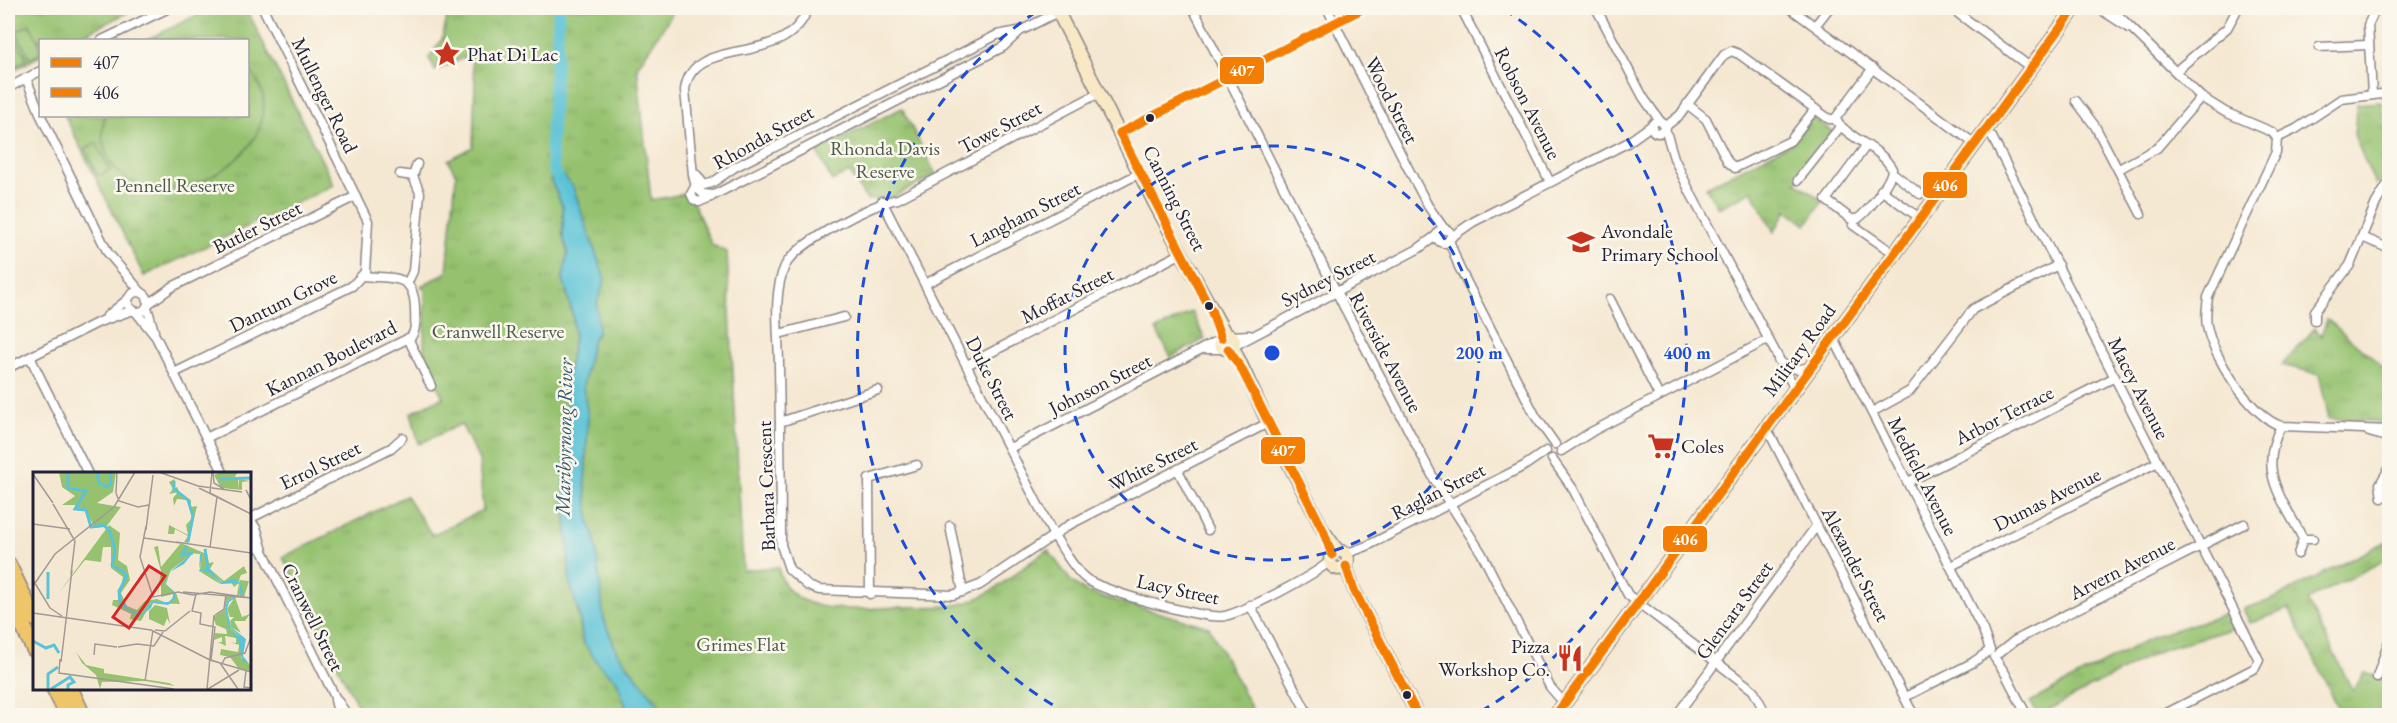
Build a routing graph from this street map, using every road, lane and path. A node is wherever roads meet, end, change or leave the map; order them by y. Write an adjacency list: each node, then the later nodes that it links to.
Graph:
1 (169, 8): 22 (street)
2 (263, 8): 60 (street, Mullenger Road)
3 (808, 8): 49 (street)
4 (1193, 8): 29 (street, Riverside Avenue)
5 (1327, 8): 18 (street, Wood Street)
6 (1364, 8): 18 (street)
7 (1461, 8): 56 (street, Robson Avenue)
8 (1596, 8): 42 (street)
9 (1790, 8): 19 (street)
10 (1829, 8): 19 (street)
11 (1951, 8): 25 (street)
12 (2075, 8): 25 (main road, Military Road)
13 (2098, 8): 21 (street)
14 (2111, 8): 21 (street)
15 (2238, 8): 27 (street)
16 (2376, 8): 23 (street)
17 (1057, 10): 20 (street, Rhonda Street); 32 (street, Canning Street)
18 (1335, 22): 29 (street); 65 (street, Wood Street)
19 (1815, 26): 26 (street)
20 (1020, 31): 49 (street, Rhonda Street); 49 (street, Rhonda Street)
21 (2135, 31): 27 (street)
22 (104, 39)
23 (2368, 45): 24 (street); 34 (street)
24 (2319, 47)
25 (2030, 67): 43 (main road, Military Road)
26 (1873, 68): 41 (street); 46 (street)
27 (2176, 71): 35 (street)
28 (39, 72): 30 (street)
29 (1228, 76): 44 (street); 77 (street, Riverside Avenue)
30 (26, 78): 31 (street); 38 (street)
31 (8, 88)
32 (1099, 93): 44 (street, Canning Street); 61 (street, Towe Street)
33 (2390, 93): 34 (street)
34 (2372, 94): 45 (street)
35 (2201, 97): 45 (street); 50 (street)
36 (2076, 101): 50 (street)
37 (1687, 104): 39 (street); 39 (street); 42 (street, Sydney Street)
38 (39, 109)
39 (1815, 109): 41 (street)
40 (42, 117): 71 (street)
41 (1838, 123): 47 (street); 55 (street)
42 (1659, 126): 56 (street, Sydney Street); 89 (street)
43 (1985, 131): 46 (main road, Military Road); 70 (street, Macey Avenue)
44 (1120, 133): 51 (street, Canning Street)
45 (2277, 138): 105 (street)
46 (1975, 144): 87 (main road, Military Road)
47 (1866, 146): 52 (street); 57 (street)
48 (417, 164): 54 (street)
49 (693, 164)
50 (2119, 169): 63 (street)
51 (1140, 173): 69 (street, Canning Street); 74 (street, Langham Street)
52 (1893, 173): 57 (street); 59 (street)
53 (400, 174): 54 (street)
54 (413, 176): 73 (street)
55 (1798, 180)
56 (1550, 182): 65 (street, Sydney Street)
57 (1881, 190): 62 (street)
58 (2386, 191): 66 (street)
59 (1920, 194)
60 (356, 196): 72 (street, Dantum Grove); 75 (street, Butler Street)
61 (882, 201): 74 (street, Duke Street); 85 (street, Barbara Crescent)
62 (1912, 213)
63 (2141, 214)
64 (1853, 225): 67 (street)
65 (1444, 237): 77 (street, Sydney Street); 113 (street, Wood Street)
66 (2362, 237): 68 (street); 82 (street)
67 (1886, 248)
68 (2390, 249)
69 (1182, 253): 90 (street, Canning Street); 94 (street, Moffat Street)
70 (2058, 265): 97 (street, Macey Avenue); 102 (street)
71 (120, 270): 76 (street); 78 (street)
72 (363, 276): 73 (street); 96 (street, Dantum Grove)
73 (408, 282): 88 (street, Kannan Boulevard)
74 (925, 284): 94 (street, Duke Street)
75 (172, 287): 76 (street, Butler Street); 80 (street, Butler Street)
76 (142, 292): 78 (street, Butler Street); 80 (street)
77 (1336, 292): 90 (street, Sydney Street); 124 (street, Riverside Avenue)
78 (129, 298): 81 (street); 84 (street)
79 (1610, 299): 101 (street)
80 (148, 305): 81 (street, Butler Street); 86 (street)
81 (135, 311): 84 (street); 86 (street)
82 (2313, 312)
83 (844, 317): 85 (street)
84 (99, 322): 91 (street)
85 (779, 334): 103 (street, Barbara Crescent)
86 (156, 337): 96 (street)
87 (1833, 337): 93 (main road, Military Road); 102 (street, Medfield Avenue)
88 (408, 338): 98 (street); 109 (street, Kannan Boulevard)
89 (1767, 340): 92 (street); 101 (street, Raglan Street)
90 (1227, 342): 104 (street, Canning Street); 112 (street, Johnson Street)
91 (30, 357): 95 (street); 118 (street)
92 (1776, 357): 93 (street); 99 (street)
93 (1814, 363): 99 (main road, Military Road)
94 (967, 365): 112 (street, Duke Street)
95 (8, 368)
96 (174, 373): 109 (street)
97 (2115, 377): 114 (street, Macey Avenue); 120 (street, Arbor Terrace)
98 (431, 386)
99 (1795, 389): 106 (main road, Military Road)
100 (878, 390): 103 (street)
101 (1659, 396): 113 (street, Raglan Street)
102 (1872, 412): 120 (street, Medfield Avenue)
103 (780, 422): 143 (street, Barbara Crescent)
104 (1268, 423): 117 (street, White Street); 138 (street, Canning Street)
105 (2280, 426): 107 (street); 134 (street)
106 (1765, 430): 128 (street, Alexander Street); 145 (main road, Military Road)
107 (2366, 430): 108 (street); 111 (street)
108 (2390, 430)
109 (206, 438): 119 (street)
110 (402, 438): 125 (street, Errol Street)
111 (2390, 438)
112 (1010, 448): 131 (street, Duke Street)
113 (1554, 451): 124 (street, Raglan Street); 145 (street, Wood Street)
114 (2158, 462): 135 (street, Macey Avenue); 140 (street, Dumas Avenue)
115 (917, 465): 143 (street)
116 (2390, 467): 121 (street)
117 (1178, 470): 130 (street); 131 (street, White Street)
118 (87, 472)
119 (223, 472)
120 (1908, 482): 140 (street, Medfield Avenue)
121 (2380, 487): 122 (street); 123 (street)
122 (2370, 490)
123 (2382, 498)
124 (1451, 503): 138 (street, Raglan Street); 157 (street, Riverside Avenue)
125 (250, 518)
126 (250, 521): 136 (street, Cranwell Street)
127 (2244, 524): 135 (street, Arvern Avenue)
128 (1817, 525): 151 (street, Glencara Street); 156 (street, Alexander Street)
129 (950, 526): 142 (street)
130 (1208, 530)
131 (1053, 534): 141 (street, Duke Street); 142 (street, Barbara Crescent)
132 (250, 535): 136 (street, Cranwell Street)
133 (2313, 538): 134 (street)
134 (2303, 539): 137 (street)
135 (2201, 546): 150 (street, Arvern Avenue); 169 (street, Macey Avenue)
136 (262, 551): 155 (street, Cranwell Street)
137 (2298, 554)
138 (1339, 560): 146 (street, Lacy Street); 164 (street, Canning Street)
139 (8, 564): 147 (highway)
140 (1951, 566): 150 (street, Medfield Avenue)
141 (1076, 568): 146 (street, Lacy Street)
142 (963, 592): 143 (street, Barbara Crescent)
143 (870, 594)
144 (8, 595): 149 (highway)
145 (1637, 602): 151 (street, Wood Street); 157 (main road, Military Road)
146 (1250, 605): 163 (street)
147 (33, 614)
148 (2390, 638): 152 (street)
149 (33, 647)
150 (1994, 652): 156 (street, Arvern Avenue); 168 (street, Medfield Avenue)
151 (1717, 661): 166 (street, Glencara Street); 167 (street, Wood Street)
152 (2377, 677)
153 (55, 690): 159 (highway)
154 (71, 690): 160 (highway)
155 (334, 697): 161 (street, Cranwell Street); 162 (street, Cranwell Street)
156 (1905, 697): 158 (street, Alexander Street)
157 (1564, 703): 165 (main road, Military Road)
158 (1910, 714)
159 (68, 716)
160 (83, 716)
161 (339, 716)
162 (348, 716)
163 (1309, 716)
164 (1418, 716)
165 (1555, 716)
166 (1676, 716)
167 (1767, 716)
168 (2027, 716)
169 (2161, 716)

